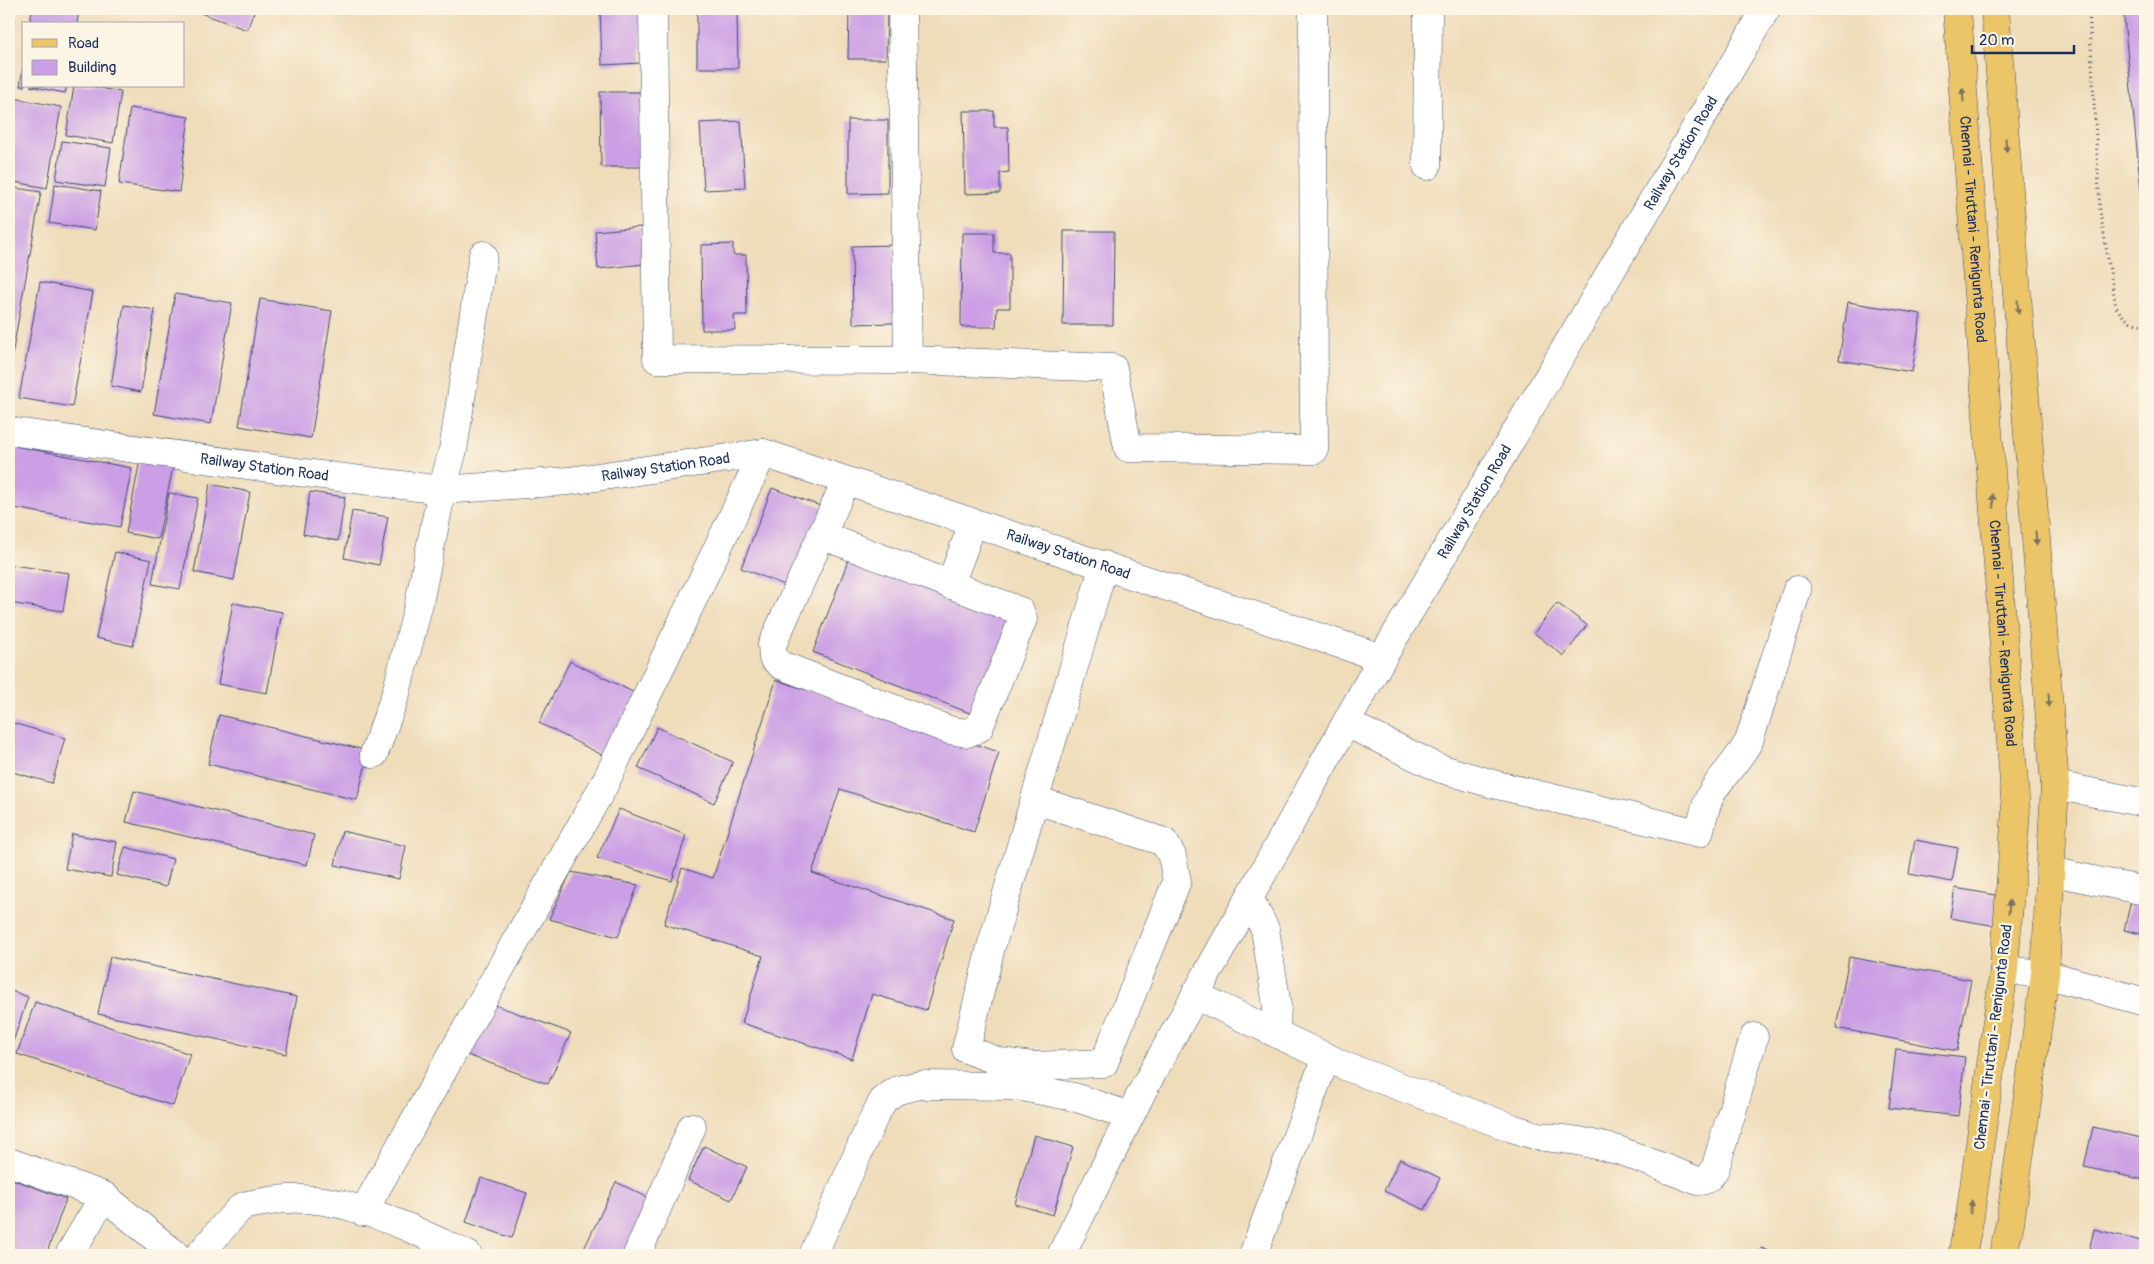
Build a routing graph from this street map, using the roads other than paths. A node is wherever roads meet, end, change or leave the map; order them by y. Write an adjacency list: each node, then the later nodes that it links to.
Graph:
1 (653, 9): 10 (street)
2 (902, 9): 10 (street)
3 (1313, 9): 10 (street)
4 (1428, 9): 8 (street)
5 (1766, 9): 20 (street, Railway Station Road)
6 (1957, 9): 29 (main road, Chennai - Tiruttani - Renigunta Road, one-way to 6)
7 (1995, 9): 23 (main road, one-way to 23)
8 (1427, 166)
9 (483, 254): 14 (street)
10 (908, 360)
11 (9, 431): 14 (street, Railway Station Road)
12 (763, 454): 13 (street, Railway Station Road); 14 (street, Railway Station Road); 40 (street)
13 (846, 481): 15 (street, Railway Station Road); 16 (street)
14 (442, 490): 22 (street)
15 (973, 522): 17 (street, Railway Station Road); 18 (street)
16 (821, 535): 18 (street); 18 (street)
17 (1104, 565): 20 (street, Railway Station Road); 24 (street)
18 (950, 585)
19 (1797, 590): 21 (street)
20 (1382, 658): 21 (street)
21 (1346, 723): 28 (street)
22 (374, 754)
23 (2055, 785): 25 (street); 26 (main road)
24 (1036, 800): 24 (street)
25 (2145, 803)
26 (2050, 871): 27 (street); 30 (main road)
27 (2145, 891)
28 (1249, 898): 31 (street); 33 (street)
29 (2004, 970): 30 (street); 49 (main road, Chennai - Tiruttani - Renigunta Road, one-way to 29)
30 (2045, 974): 32 (street); 50 (main road)
31 (1195, 995): 33 (street); 36 (street)
32 (2145, 1002)
33 (1276, 1033): 35 (street)
34 (1754, 1037): 35 (street)
35 (1326, 1057): 48 (street)
36 (1130, 1116): 46 (street); 47 (street)
37 (692, 1127): 45 (street)
38 (9, 1162): 39 (street)
39 (104, 1196): 41 (street); 42 (street)
40 (363, 1212): 43 (street); 44 (street)
41 (69, 1255)
42 (176, 1255)
43 (199, 1255)
44 (468, 1255)
45 (637, 1255)
46 (813, 1255)
47 (1062, 1255)
48 (1253, 1255)
49 (1962, 1255)
50 (2003, 1255)

